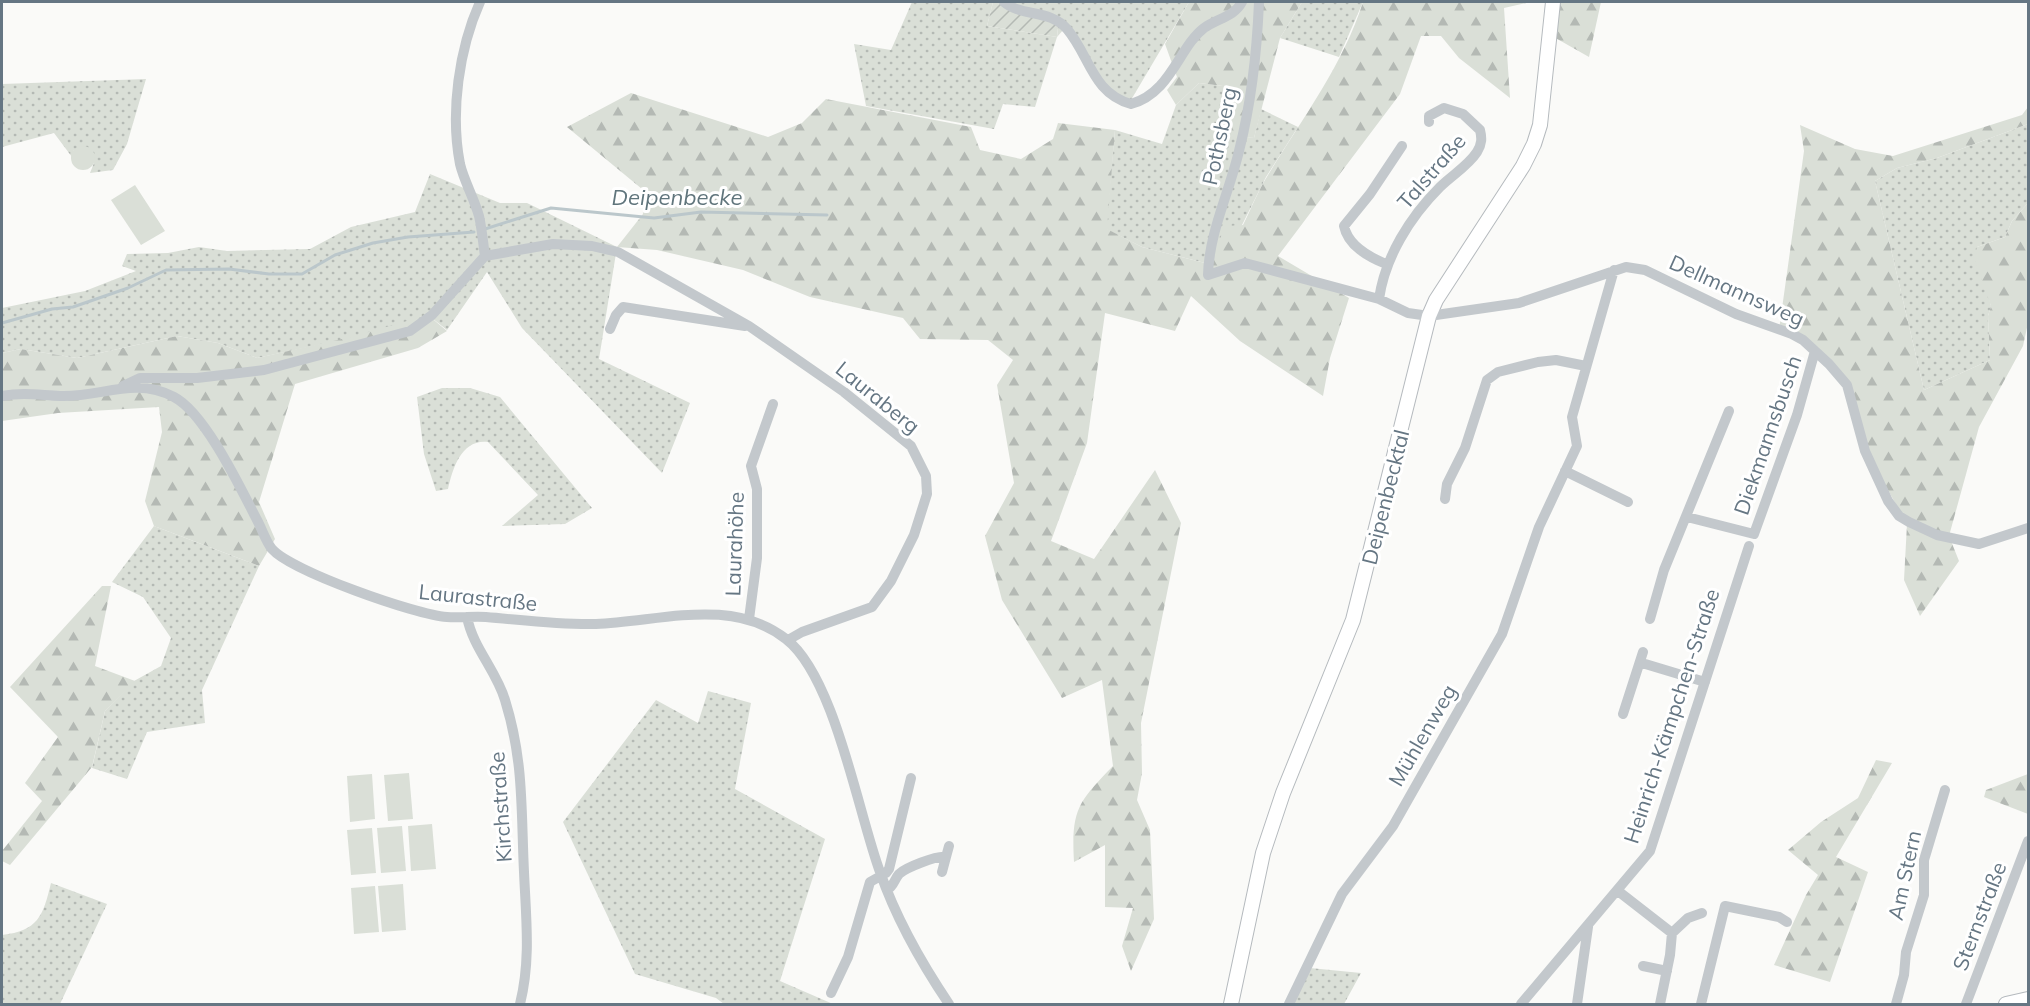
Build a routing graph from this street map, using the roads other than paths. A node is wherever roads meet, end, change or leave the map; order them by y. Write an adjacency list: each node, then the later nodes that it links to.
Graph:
1 (480, 2): 8 (street)
2 (1004, 2): 3 (street)
3 (1242, 2)
4 (1259, 2): 11 (street, Pothsberg)
5 (1553, 2): 12 (main road, Deipenbecktal)
6 (1429, 122): 9 (street, Talstraße)
7 (1402, 146): 9 (street, Talstraße)
8 (485, 256): 13 (street, Lauraberg); 17 (street)
9 (1386, 264): 11 (street, Talstraße)
10 (1614, 270): 12 (street, Dellmannsweg); 15 (street, Dellmannsweg); 16 (street, Mühlenweg)
11 (1379, 299): 12 (street)
12 (1429, 316): 52 (main road, Deipenbecktal)
13 (749, 326): 14 (street, Lauraberg); 30 (street, Lauraberg)
14 (610, 329)
15 (1815, 351): 24 (street, Diekmannsbusch); 25 (street, Dellmannsweg)
16 (1586, 366): 21 (street, Mühlenweg); 22 (street)
17 (123, 386): 18 (street, Laurastraße); 27 (street, Laurastraße)
18 (2, 396)
19 (773, 404): 28 (street, Laurahöhe)
20 (1728, 411): 24 (street)
21 (1565, 471): 23 (street); 53 (street, Mühlenweg)
22 (1445, 499)
23 (1628, 502)
24 (1687, 517): 29 (street)
25 (2028, 528)
26 (1749, 546): 31 (street, Heinrich-Kämpchen-Straße)
27 (467, 617): 28 (street, Laurastraße); 50 (street, Kirchstraße)
28 (749, 619): 30 (street, Laurastraße)
29 (1650, 619)
30 (788, 640): 39 (street, Laurastraße)
31 (1706, 682): 32 (street); 41 (street, Heinrich-Kämpchen-Straße)
32 (1623, 714)
33 (911, 778): 39 (street)
34 (1945, 790): 58 (street, Am Stern)
35 (2028, 841): 59 (street, Sternstraße)
36 (949, 846): 37 (street)
37 (946, 857): 38 (street); 40 (street)
38 (942, 872)
39 (881, 877): 40 (street, Laurastraße); 48 (street)
40 (887, 890): 51 (street, Laurastraße)
41 (1618, 891): 44 (street, Heinrich-Kämpchen-Straße); 45 (street)
42 (1702, 913): 45 (street)
43 (1787, 922): 57 (street)
44 (1588, 927): 54 (street, Heinrich-Kämpchen-Straße); 55 (street)
45 (1672, 933): 47 (street)
46 (1642, 966): 47 (street)
47 (1667, 971): 56 (street)
48 (831, 993)
49 (2028, 999): 60 (main road)
50 (520, 1005)
51 (950, 1005)
52 (1231, 1005)
53 (1288, 1005)
54 (1521, 1005)
55 (1577, 1005)
56 (1660, 1005)
57 (1701, 1005)
58 (1896, 1005)
59 (1966, 1005)
60 (2006, 1005)

